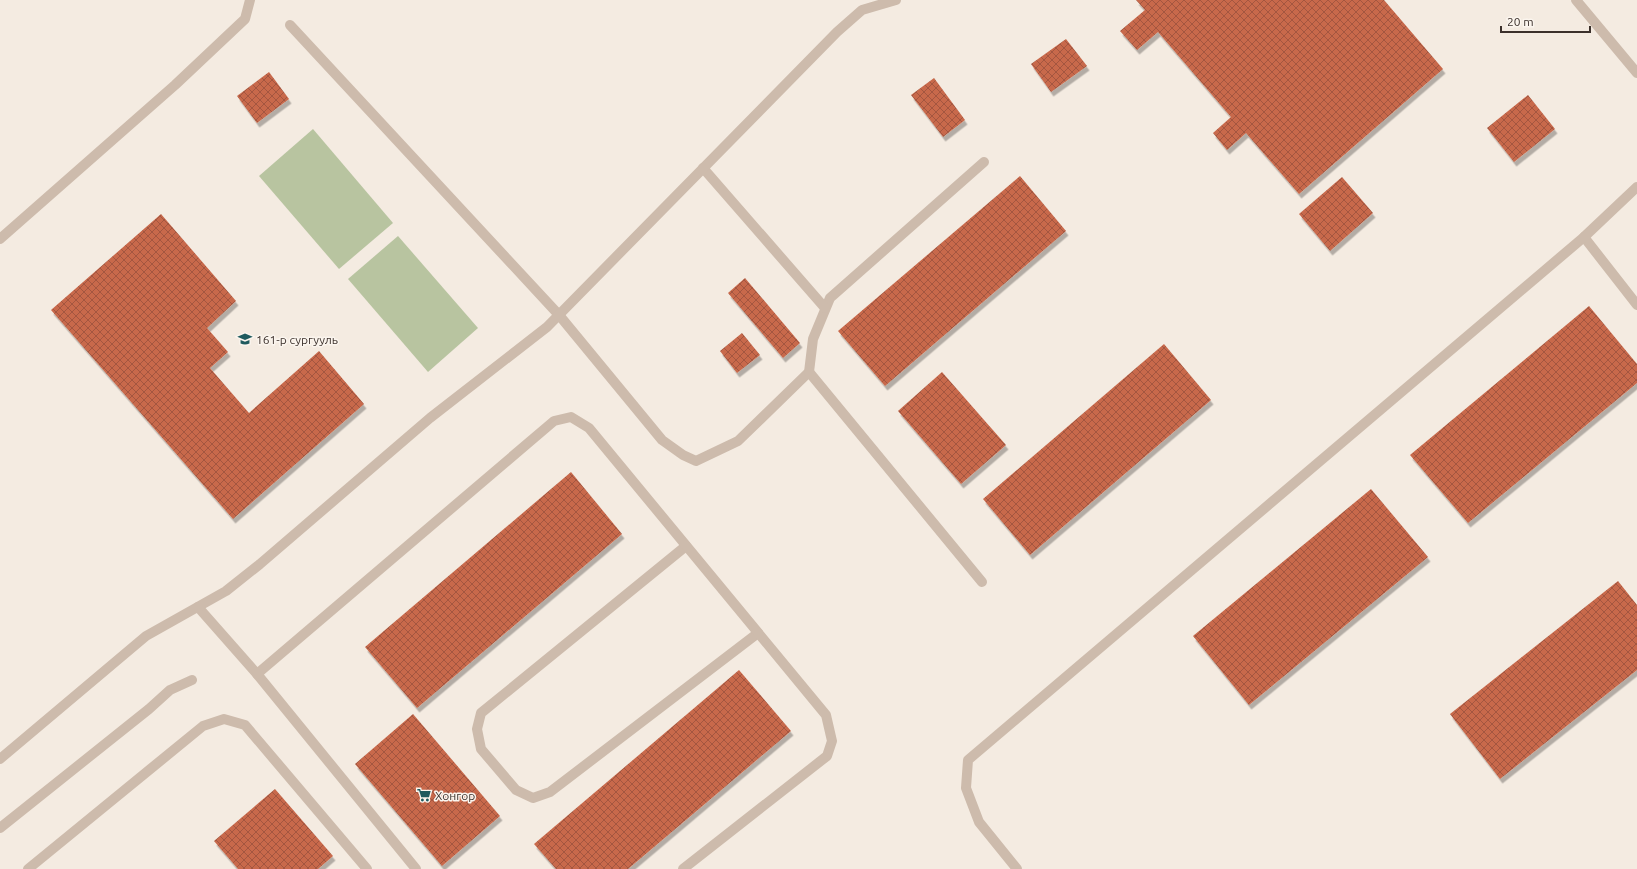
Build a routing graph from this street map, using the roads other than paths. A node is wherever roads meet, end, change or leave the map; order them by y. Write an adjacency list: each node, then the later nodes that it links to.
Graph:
1 (250, 0): 10 (street)
2 (896, 0): 7 (street)
3 (1576, 0): 5 (street)
4 (290, 25): 13 (street)
5 (1637, 73)
6 (984, 162): 12 (street)
7 (704, 168): 12 (street); 13 (street)
8 (1637, 187): 9 (street)
9 (1584, 237): 11 (street); 27 (street)
10 (0, 239)
11 (1637, 305)
12 (825, 308): 14 (street)
13 (559, 315): 14 (street); 17 (street)
14 (809, 372): 16 (street)
15 (686, 546): 18 (street); 18 (street); 19 (street)
16 (982, 582)
17 (198, 607): 19 (street); 21 (street)
18 (758, 633): 26 (street)
19 (257, 674): 25 (street)
20 (192, 680): 22 (street)
21 (0, 759)
22 (0, 828)
23 (28, 869): 24 (street)
24 (367, 869)
25 (416, 869)
26 (683, 869)
27 (1017, 869)

